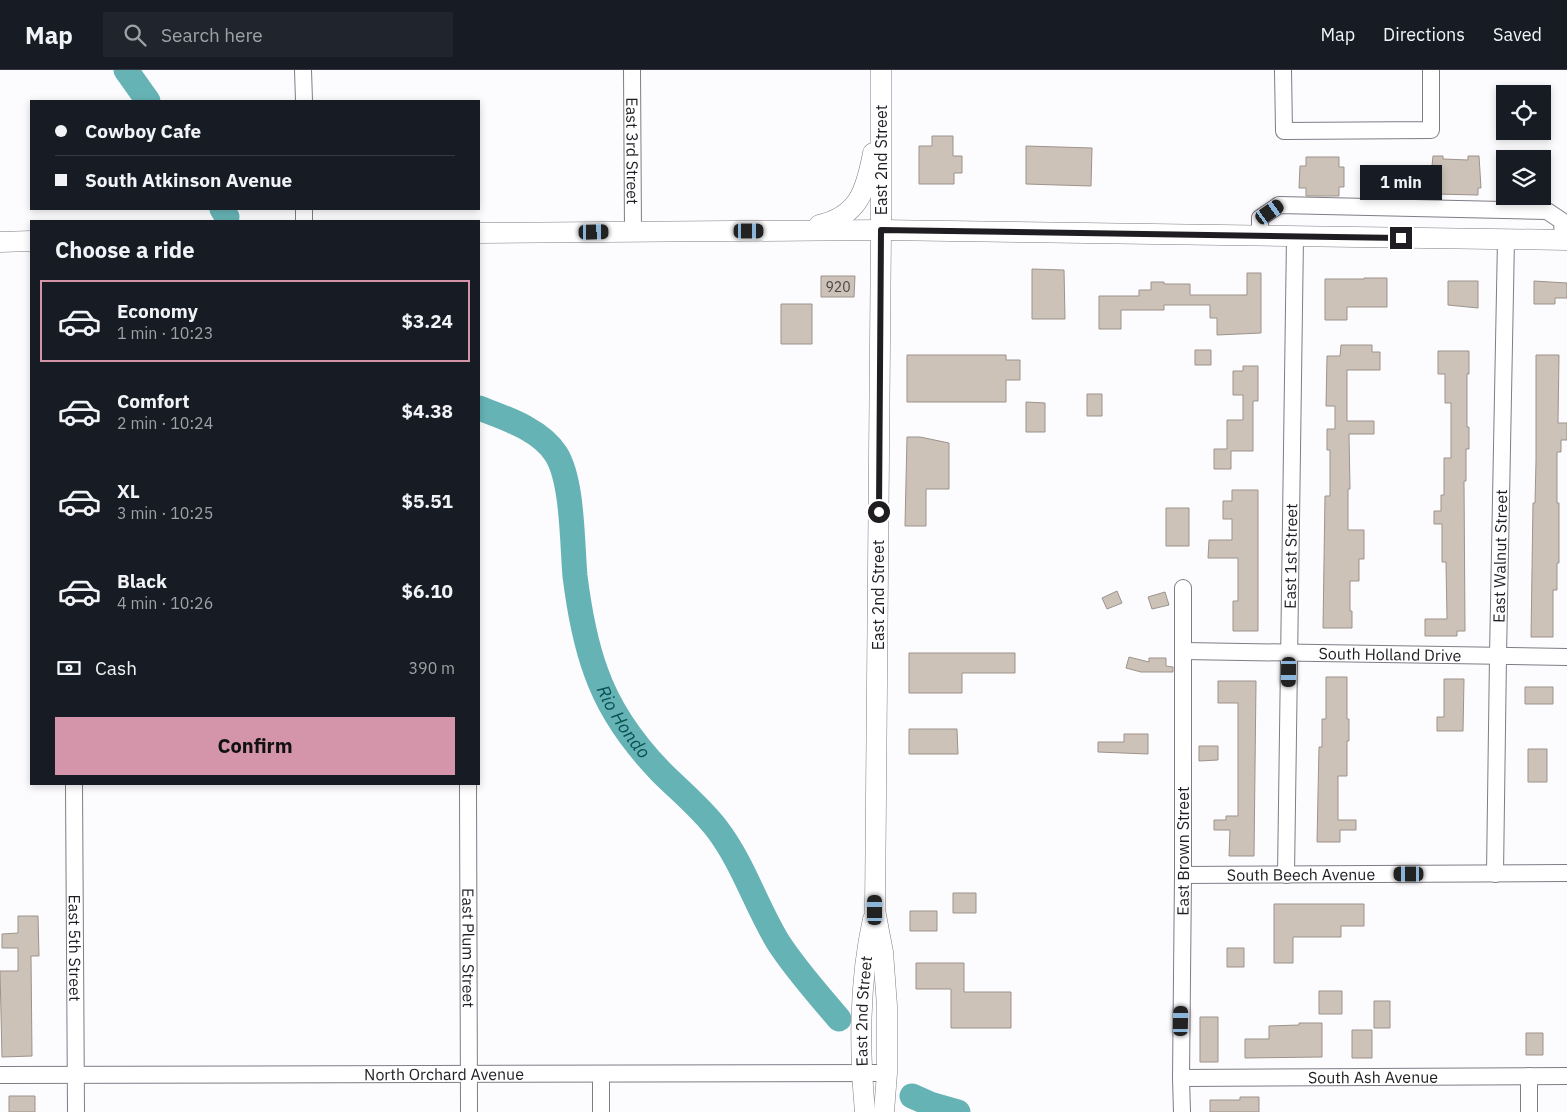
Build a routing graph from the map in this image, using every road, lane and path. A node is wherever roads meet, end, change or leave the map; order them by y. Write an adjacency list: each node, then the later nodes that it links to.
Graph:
1 (303, 70): 6 (street)
2 (632, 70): 9 (street, East 3rd Street)
3 (881, 70): 7 (main road, East 2nd Street)
4 (1283, 70): 5 (street)
5 (1431, 70)
6 (304, 100)
7 (881, 111): 8 (main road, East 2nd Street); 10 (main road)
8 (881, 230): 10 (main road); 12 (main road); 29 (main road, East 2nd Street)
9 (633, 231): 10 (main road); 11 (main road)
10 (788, 231)
11 (480, 233)
12 (1260, 236): 13 (main road); 15 (street)
13 (1295, 236): 14 (main road); 20 (street, East 1st Street)
14 (1506, 239): 15 (main road); 21 (street, East Walnut Street)
15 (1565, 240)
16 (0, 242): 17 (main road)
17 (30, 242)
18 (1183, 588): 19 (street, East Brown Street)
19 (1184, 651): 20 (street, South Holland Drive); 26 (street, East Brown Street)
20 (1290, 653): 21 (street, South Holland Drive); 28 (street, East 1st Street)
21 (1498, 656): 22 (street, South Holland Drive); 27 (street, East Walnut Street)
22 (1567, 657)
23 (74, 785): 34 (street, East 5th Street)
24 (468, 785): 35 (street, East Plum Street)
25 (1567, 873): 27 (street, South Beech Avenue)
26 (1183, 874): 28 (street, South Beech Avenue); 38 (street, East Brown Street)
27 (1495, 874): 28 (street, South Beech Avenue)
28 (1286, 875)
29 (875, 910): 30 (main road, East 2nd Street); 31 (main road, East 2nd Street)
30 (862, 1073): 31 (street, North Orchard Avenue); 32 (street, North Orchard Avenue); 42 (main road, East 2nd Street)
31 (887, 1073): 43 (main road, East 2nd Street)
32 (602, 1074): 35 (street, North Orchard Avenue); 41 (street)
33 (0, 1075): 34 (street, North Orchard Avenue)
34 (76, 1075): 35 (street, North Orchard Avenue); 39 (street, East 5th Street)
35 (469, 1075): 40 (street, East Plum Street)
36 (1529, 1076): 37 (street, South Ash Avenue); 38 (street, South Ash Avenue); 45 (street)
37 (1567, 1076)
38 (1181, 1078): 44 (street, East Brown Street)
39 (76, 1112)
40 (469, 1112)
41 (602, 1112)
42 (865, 1112)
43 (884, 1112)
44 (1182, 1112)
45 (1529, 1112)

